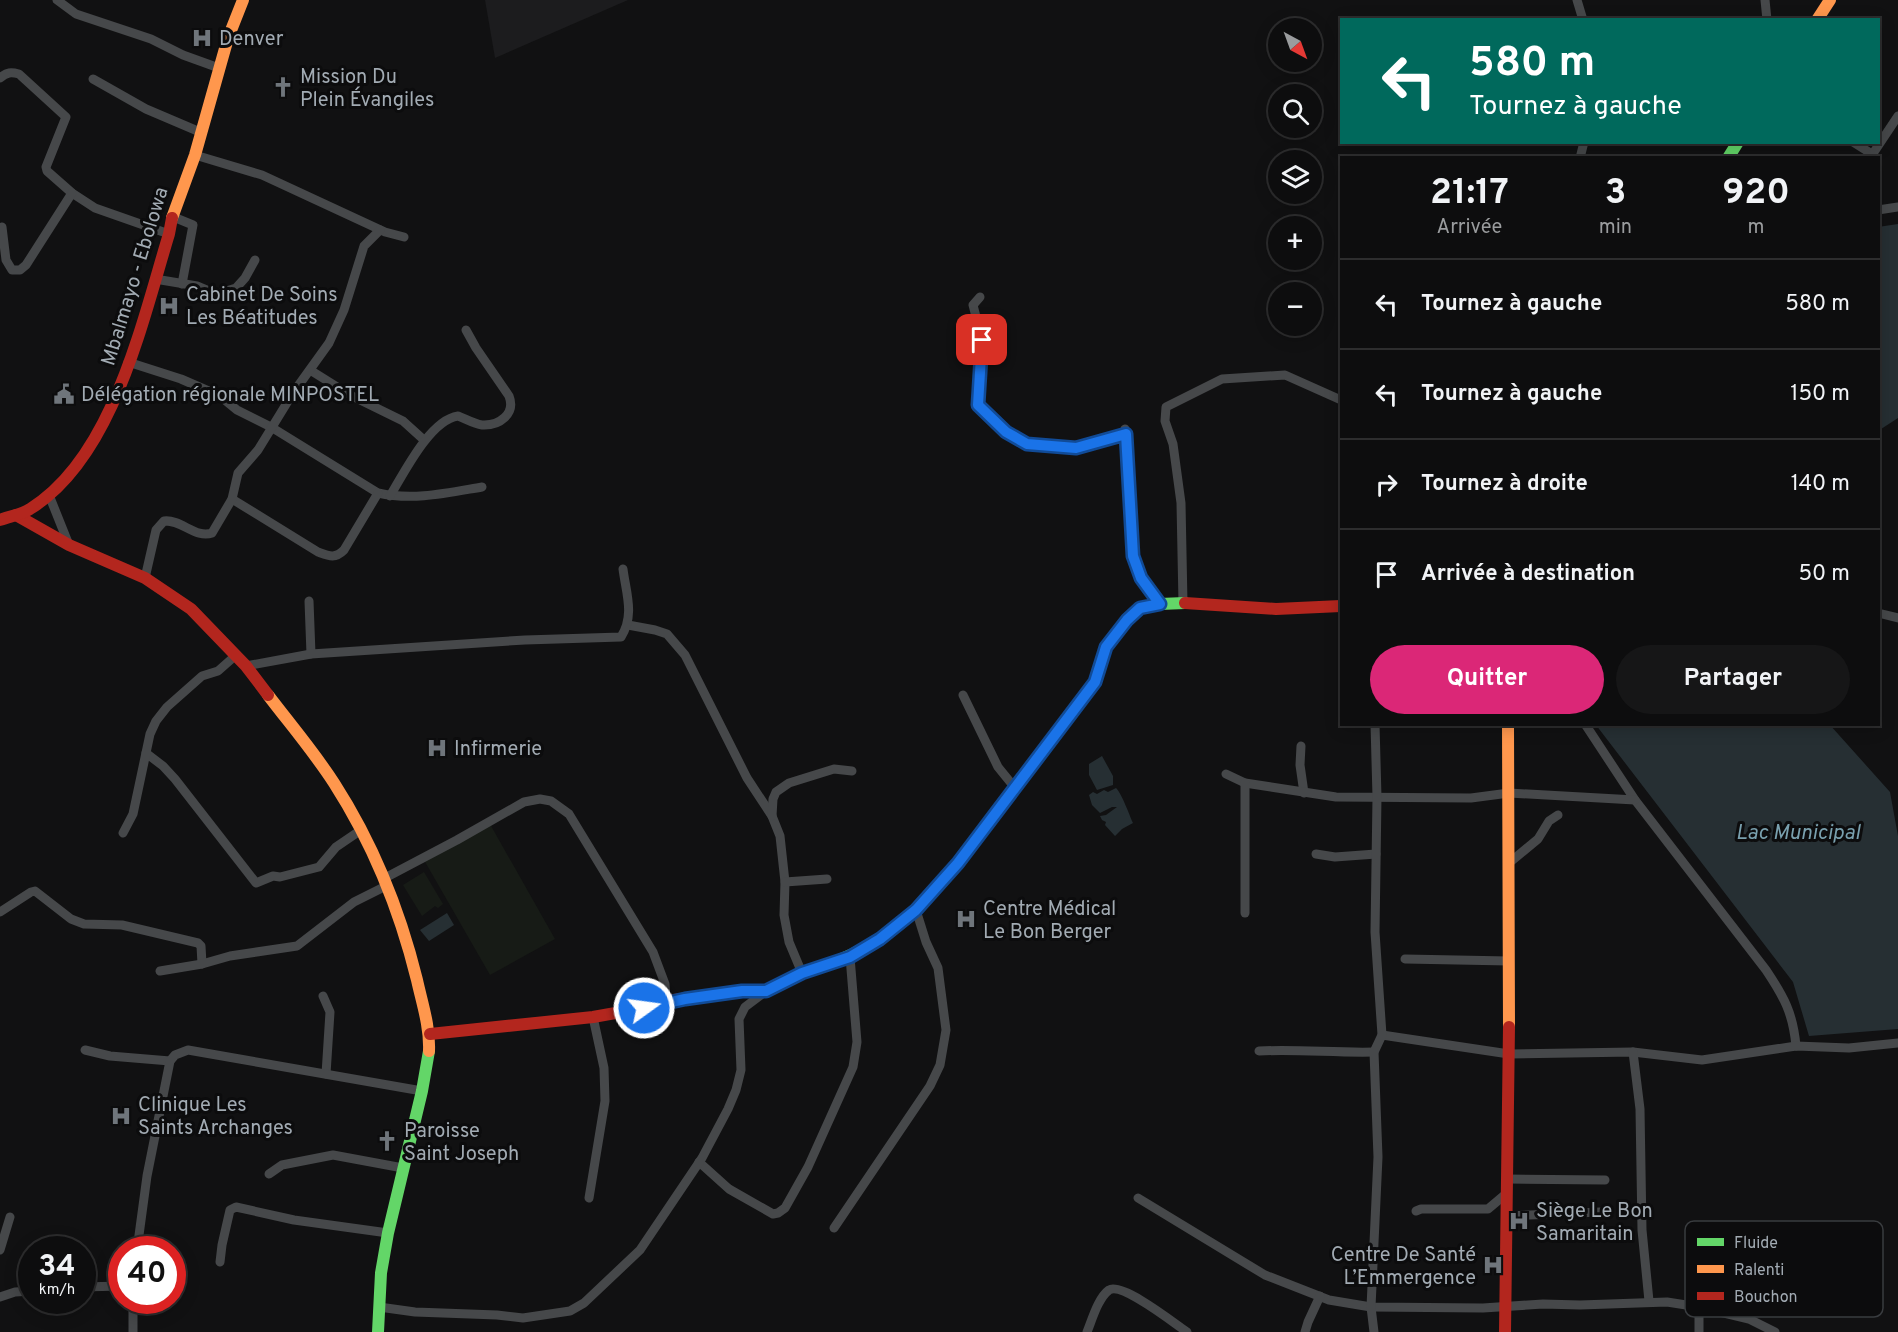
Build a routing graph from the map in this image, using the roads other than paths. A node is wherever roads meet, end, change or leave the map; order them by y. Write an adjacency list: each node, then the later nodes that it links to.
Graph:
1 (57, 0): 9 (street)
2 (243, 0): 9 (main road, Mbalmayo - Ebolowa)
3 (1576, 0): 6 (street)
4 (1765, 0): 7 (street)
5 (1830, 0): 8 (main road)
6 (1582, 18)
7 (1767, 18)
8 (1818, 18)
9 (219, 68): 13 (main road, Mbalmayo - Ebolowa)
10 (0, 78): 18 (street)
11 (93, 79): 13 (street)
12 (1898, 116): 14 (street)
13 (200, 132): 16 (main road, Mbalmayo - Ebolowa)
14 (1880, 143)
15 (1856, 144): 17 (street)
16 (195, 155): 21 (main road, Mbalmayo - Ebolowa); 23 (street)
17 (1871, 156)
18 (72, 193): 22 (street); 24 (street)
19 (1898, 207): 20 (street)
20 (1880, 210)
21 (171, 216): 24 (main road, Mbalmayo - Ebolowa); 28 (street)
22 (2, 227)
23 (380, 230): 25 (street); 32 (street)
24 (169, 234): 27 (main road, Mbalmayo - Ebolowa)
25 (404, 237)
26 (255, 260): 28 (street)
27 (154, 279): 28 (street); 31 (main road, Mbalmayo - Ebolowa)
28 (182, 284)
29 (980, 297): 48 (street)
30 (466, 330): 35 (street)
31 (128, 362): 34 (street); 38 (main road, Mbalmayo - Ebolowa)
32 (310, 370): 34 (street); 35 (street)
33 (1340, 400): 47 (street)
34 (271, 427): 37 (street); 40 (street)
35 (424, 440): 39 (street)
36 (482, 487): 39 (street)
37 (378, 493): 39 (street); 40 (street)
38 (49, 495): 41 (main road, Mbalmayo - Ebolowa); 43 (street)
39 (390, 496)
40 (232, 499): 45 (street)
41 (16, 515): 42 (main road, Mbalmayo - Ebolowa); 43 (main road)
42 (0, 520)
43 (69, 545): 45 (main road)
44 (622, 569): 52 (street)
45 (145, 578): 54 (main road)
46 (309, 601): 53 (street)
47 (1183, 603): 48 (main road); 49 (main road)
48 (1160, 604): 65 (main road)
49 (1340, 606)
50 (1880, 614): 51 (street)
51 (1898, 618)
52 (628, 625): 53 (street); 71 (street)
53 (311, 654): 55 (street)
54 (235, 656): 55 (main road); 61 (street)
55 (246, 666): 72 (main road)
56 (963, 695): 65 (street)
57 (1375, 726): 68 (street)
58 (1508, 726): 66 (main road)
59 (1586, 726): 69 (street)
60 (1300, 746): 67 (street)
61 (146, 753): 72 (street); 73 (street)
62 (852, 771): 71 (street)
63 (1226, 774): 64 (street)
64 (1245, 783): 67 (street); 82 (street)
65 (1014, 789): 80 (main road)
66 (1509, 792): 68 (street); 69 (street); 76 (main road)
67 (1304, 794): 68 (street)
68 (1377, 797): 75 (street)
69 (1635, 800): 96 (street)
70 (1558, 815): 76 (street)
71 (772, 816): 78 (street)
72 (361, 830): 79 (main road)
73 (123, 833)
74 (1316, 854): 75 (street)
75 (1376, 854): 94 (street)
76 (1509, 863): 85 (main road)
77 (827, 879): 78 (street)
78 (785, 882): 88 (street)
79 (384, 883): 86 (street); 91 (street); 93 (main road)
80 (916, 910): 83 (main road); 117 (street)
81 (0, 912): 86 (street)
82 (1245, 913)
83 (850, 957): 88 (main road); 105 (street)
84 (1405, 959): 85 (street)
85 (1509, 961): 101 (main road)
86 (202, 964): 87 (street)
87 (160, 971)
88 (802, 973): 89 (main road)
89 (766, 991): 91 (main road); 105 (street)
90 (323, 996): 103 (street)
91 (666, 1001): 92 (main road)
92 (593, 1017): 93 (main road); 111 (street)
93 (430, 1034): 104 (main road)
94 (1382, 1035): 99 (street); 101 (street)
95 (1898, 1043): 96 (street)
96 (1796, 1046): 100 (street)
97 (85, 1050): 102 (street)
98 (1259, 1051): 99 (street)
99 (1374, 1052): 129 (street)
100 (1633, 1052): 101 (street); 125 (street)
101 (1509, 1054): 108 (main road)
102 (170, 1061): 103 (street); 119 (street)
103 (326, 1074): 104 (street)
104 (422, 1091): 106 (main road)
105 (699, 1162): 128 (street)
106 (404, 1168): 107 (street); 118 (main road)
107 (269, 1174)
108 (1507, 1179): 109 (street); 110 (main road)
109 (1605, 1180)
110 (1507, 1193): 113 (street); 115 (main road)
111 (589, 1198)
112 (1138, 1198): 123 (street)
113 (1416, 1211)
114 (1600, 1212): 115 (street)
115 (1506, 1216): 127 (main road)
116 (10, 1217): 120 (street)
117 (834, 1228)
118 (388, 1233): 121 (street); 128 (main road)
119 (139, 1236)
120 (0, 1250)
121 (220, 1262)
122 (18, 1292): 124 (street)
123 (1320, 1296): 129 (street); 136 (street)
124 (0, 1297)
125 (1649, 1301): 126 (street); 127 (street)
126 (1685, 1305)
127 (1506, 1306): 129 (street); 138 (main road)
128 (379, 1307): 133 (main road)
129 (1371, 1307): 137 (street)
130 (133, 1314): 132 (street)
131 (1741, 1317): 139 (street)
132 (133, 1332)
133 (378, 1332)
134 (1087, 1332): 135 (street)
135 (1187, 1332)
136 (1305, 1332)
137 (1374, 1332)
138 (1505, 1332)
139 (1775, 1332)

